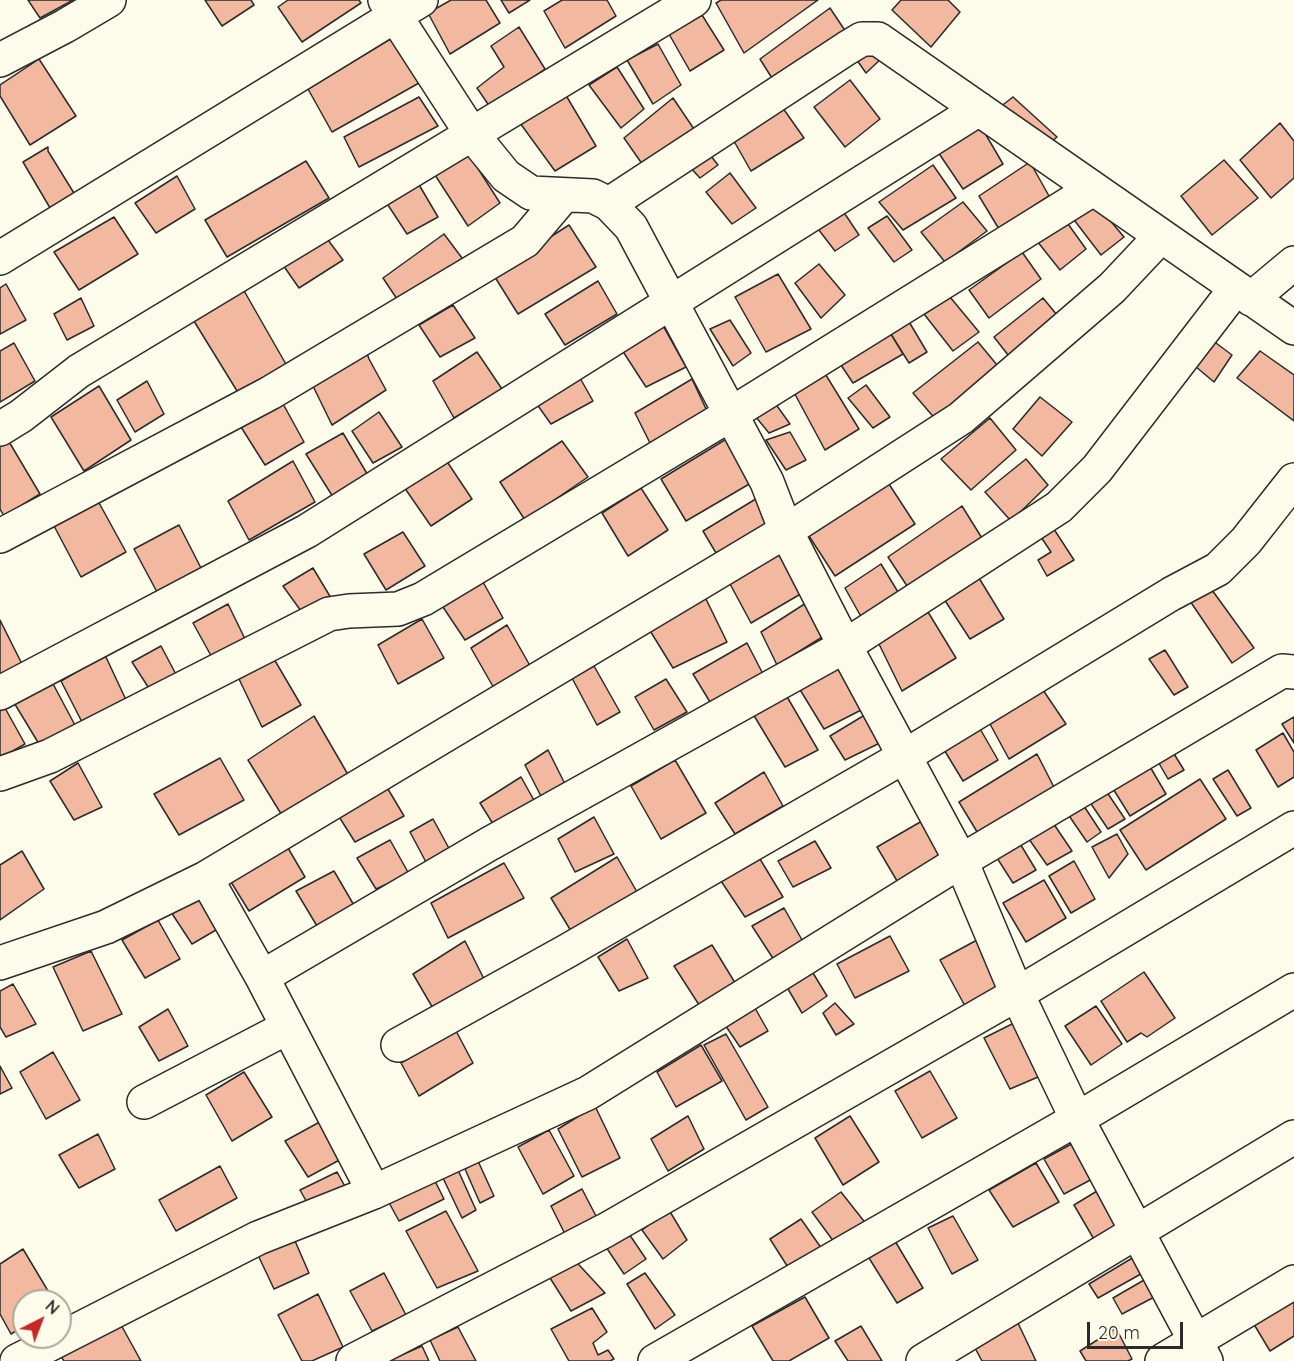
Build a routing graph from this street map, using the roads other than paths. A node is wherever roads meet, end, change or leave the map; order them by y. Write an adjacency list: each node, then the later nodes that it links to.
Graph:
1 (109, 0): 4 (street)
2 (694, 0): 6 (street)
3 (401, 5): 6 (street); 11 (street)
4 (0, 60)
5 (979, 109): 7 (street); 9 (street); 14 (street)
6 (471, 133): 8 (street); 17 (street)
7 (1093, 189): 10 (street); 16 (street)
8 (564, 195): 9 (street); 20 (street)
9 (609, 204): 14 (street)
10 (1161, 236): 13 (street); 19 (street)
11 (0, 258)
12 (1294, 263): 13 (street)
13 (1244, 293): 15 (street); 21 (street)
14 (671, 303): 16 (street); 23 (street)
15 (1294, 328)
16 (731, 414): 19 (street); 25 (street)
17 (0, 429)
18 (1294, 480): 24 (street)
19 (786, 531): 21 (street); 28 (street)
20 (0, 536)
21 (845, 646): 24 (street); 30 (street)
22 (1294, 672): 27 (street)
23 (0, 693)
24 (905, 756): 27 (street); 34 (street)
25 (0, 774)
26 (1294, 828): 32 (street)
27 (962, 861): 32 (street); 38 (street)
28 (206, 878): 29 (street); 30 (street)
29 (0, 963)
30 (262, 977): 33 (street)
31 (1294, 990): 36 (street)
32 (1017, 994): 36 (street); 43 (street)
33 (288, 1026): 35 (street); 38 (street)
34 (398, 1045)
35 (144, 1102)
36 (1077, 1119): 39 (street); 44 (street)
37 (1294, 1137): 39 (street)
38 (374, 1192): 42 (street)
39 (1137, 1233): 41 (street); 45 (street)
40 (1294, 1282): 41 (street)
41 (1201, 1351): 46 (street)
42 (17, 1361)
43 (353, 1361)
44 (655, 1361)
45 (923, 1361)
46 (1162, 1361)

